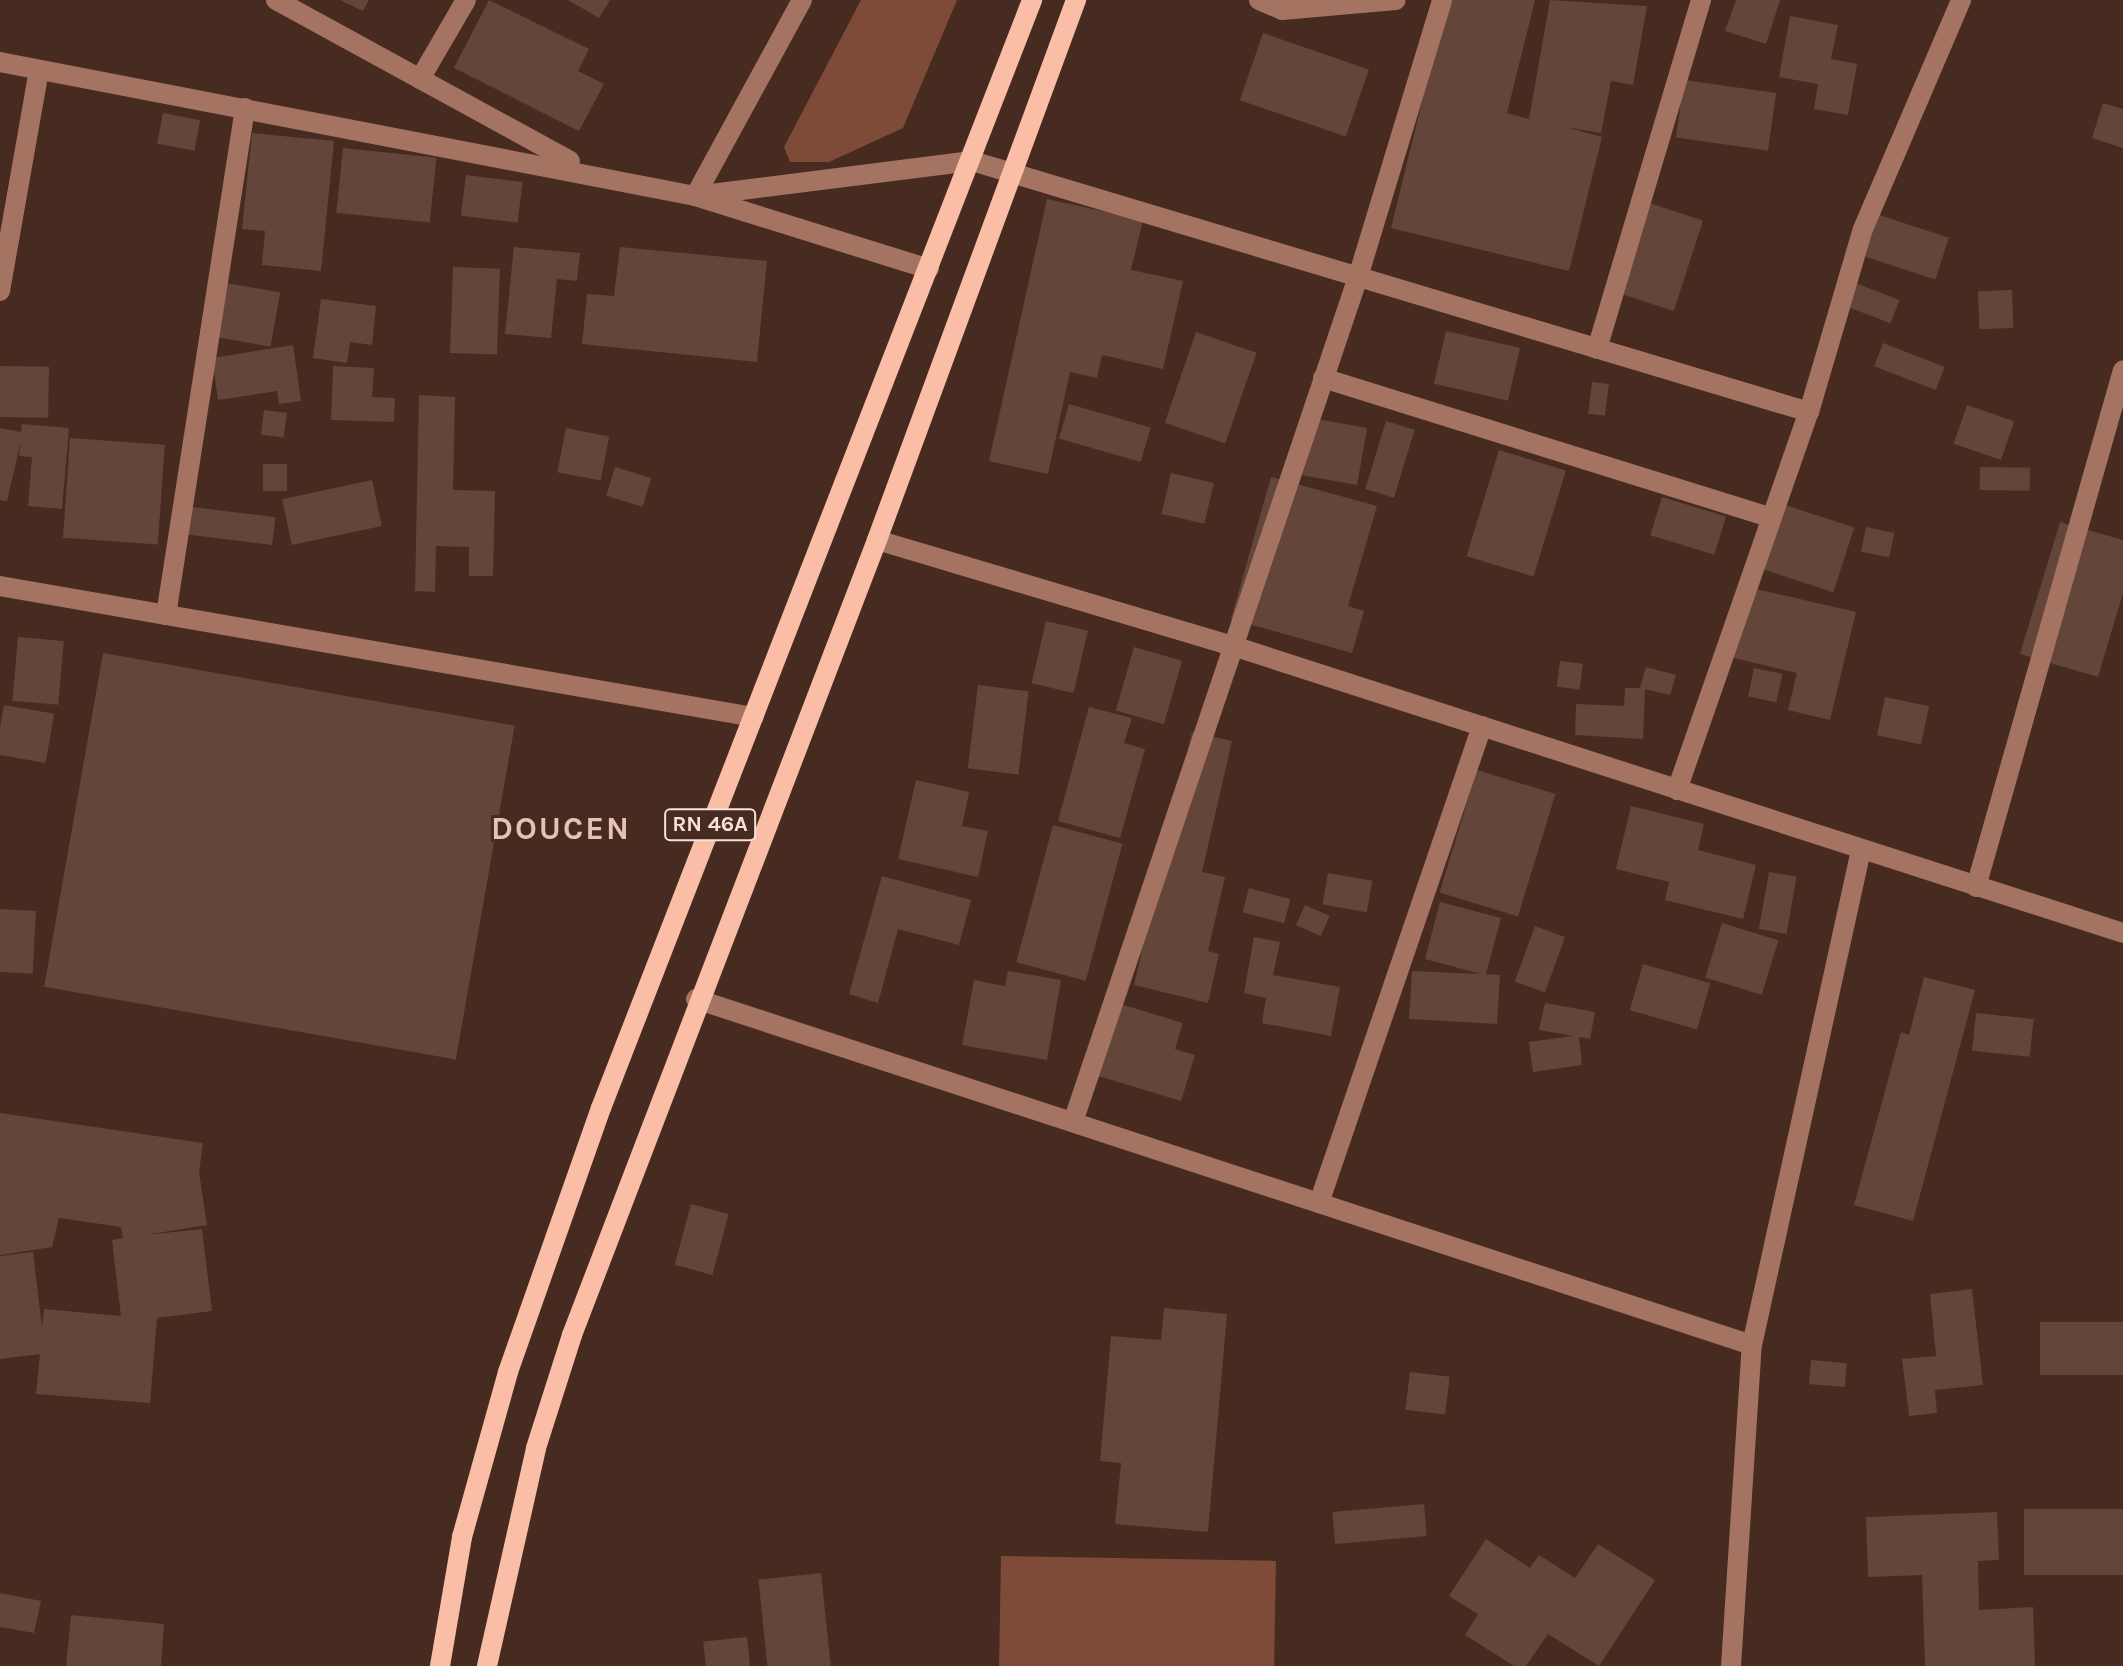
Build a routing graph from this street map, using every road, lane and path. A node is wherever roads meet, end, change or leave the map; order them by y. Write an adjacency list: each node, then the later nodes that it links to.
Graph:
1 (276, 0): 13 (street)
2 (466, 0): 13 (street)
3 (802, 0): 18 (street)
4 (1032, 0): 15 (main road, RN 46A)
5 (1076, 0): 17 (main road, RN 46A)
6 (1259, 0): 7 (street)
7 (1396, 0)
8 (1442, 0): 20 (street)
9 (1701, 0): 22 (street)
10 (1961, 0): 25 (street)
11 (0, 62): 12 (street)
12 (39, 70): 14 (street); 21 (street)
13 (420, 79): 16 (street)
14 (245, 108): 16 (street); 29 (street)
15 (972, 161): 17 (street); 18 (street); 19 (main road, RN 46A)
16 (587, 171): 18 (street)
17 (1010, 171): 20 (street); 27 (main road, RN 46A)
18 (695, 196): 19 (street)
19 (929, 269): 31 (main road, RN 46A)
20 (1358, 277): 22 (street); 24 (street)
21 (0, 291)
22 (1597, 349): 25 (street)
23 (2123, 370): 35 (street)
24 (1323, 378): 26 (street); 30 (street)
25 (1809, 412): 26 (street)
26 (1772, 518): 33 (street)
27 (877, 540): 30 (street); 37 (main road, RN 46A)
28 (0, 586): 29 (street)
29 (166, 615): 31 (street)
30 (1230, 645): 32 (street); 38 (street)
31 (754, 717): 41 (main road, RN 46A)
32 (1482, 726): 33 (street); 39 (street)
33 (1677, 790): 34 (street)
34 (1861, 850): 35 (street); 40 (street)
35 (1976, 887): 36 (street)
36 (2123, 933)
37 (696, 999): 38 (street); 42 (main road, RN 46A)
38 (1073, 1122): 39 (street)
39 (1319, 1203): 40 (street)
40 (1752, 1345): 43 (street)
41 (440, 1666)
42 (487, 1666)
43 (1731, 1666)

